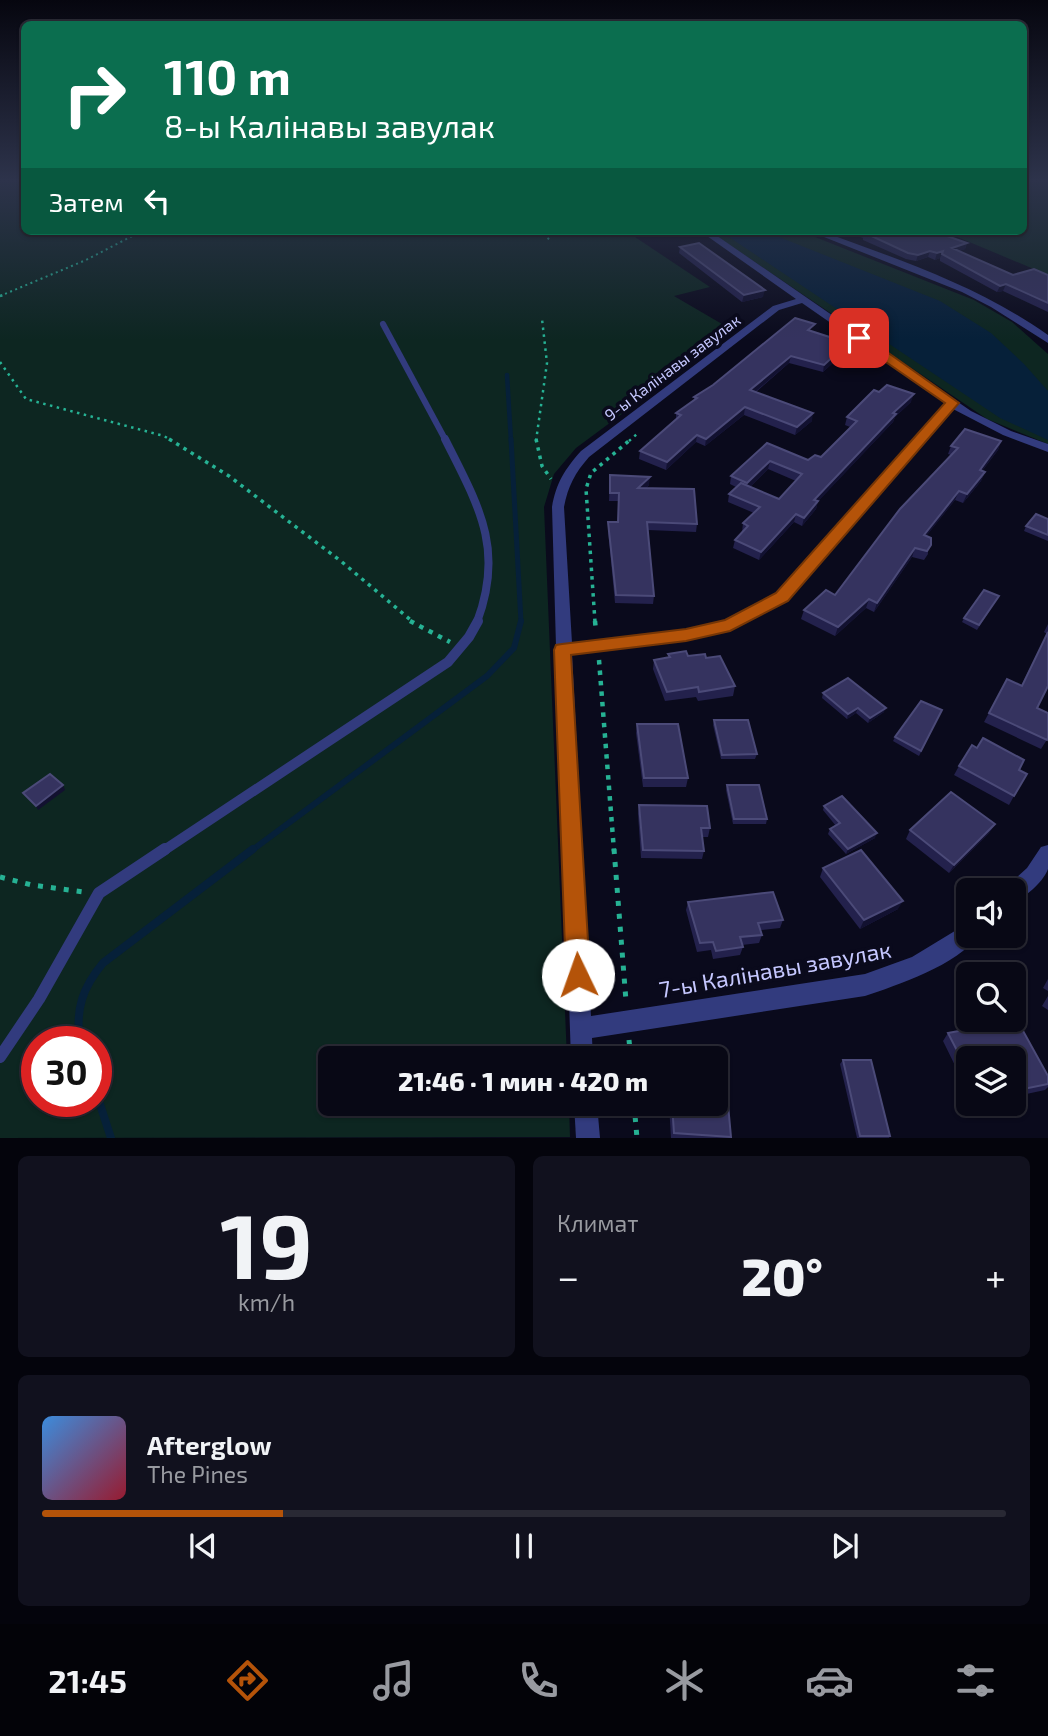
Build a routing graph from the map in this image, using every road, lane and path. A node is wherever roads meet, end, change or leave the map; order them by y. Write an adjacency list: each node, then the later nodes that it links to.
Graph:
1 (134, 235): 6 (path)
2 (544, 235): 5 (path)
3 (710, 235): 7 (street)
4 (823, 235): 10 (street)
5 (550, 240)
6 (0, 296)
7 (803, 300): 12 (street); 14 (street, 9-ы Калінавы завулак)
8 (542, 319): 14 (path)
9 (383, 324): 15 (lane)
10 (1048, 340)
11 (0, 362): 15 (path)
12 (952, 403): 13 (street); 16 (street)
13 (1048, 448)
14 (561, 489): 16 (street)
15 (464, 649): 20 (lane)
16 (562, 650): 22 (street)
17 (1048, 853): 19 (street)
18 (0, 877): 20 (path)
19 (1026, 881)
20 (99, 893): 24 (lane)
21 (956, 944): 22 (street, 7-ы Калінавы завулак)
22 (580, 1029): 23 (street)
23 (581, 1046)
24 (0, 1057)
25 (586, 1116): 27 (street)
26 (635, 1116): 28 (path)
27 (587, 1138)
28 (637, 1138)

